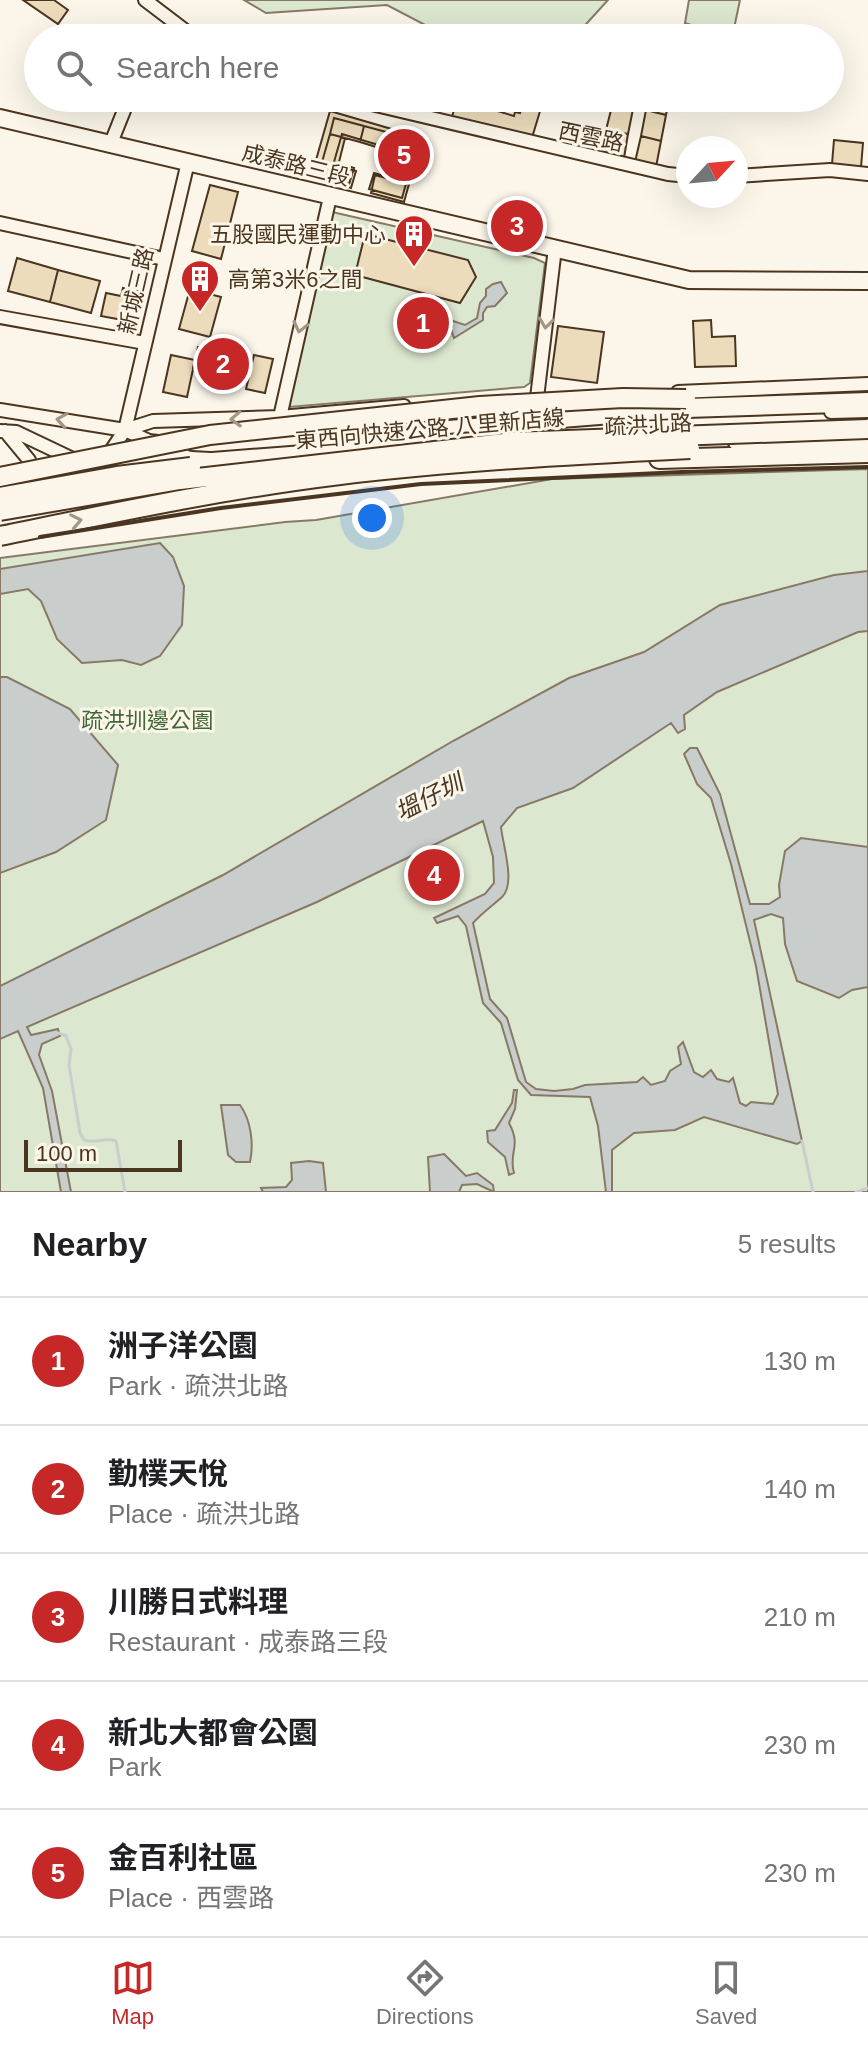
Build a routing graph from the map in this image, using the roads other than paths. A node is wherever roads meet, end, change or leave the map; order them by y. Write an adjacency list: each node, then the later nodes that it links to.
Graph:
1 (145, 0): 2 (street)
2 (177, 24)
3 (123, 112): 6 (street)
4 (403, 112): 9 (street, 西雲路)
5 (0, 118): 6 (main road, 成泰路三段)
6 (111, 143): 7 (main road, 成泰路三段)
7 (188, 162): 11 (main road, 成泰路三段); 14 (street, 新城三路)
8 (868, 174): 10 (street)
9 (676, 175)
10 (748, 175)
11 (330, 197): 13 (main road, 成泰路三段); 24 (street, one-way to 24)
12 (0, 223): 14 (street)
13 (555, 248): 15 (main road, 成泰路三段); 20 (street, one-way to 20)
14 (164, 259): 17 (street, 新城三路)
15 (868, 281)
16 (0, 317): 17 (street)
17 (145, 343): 29 (street, 新城三路)
18 (868, 384): 20 (street, 疏洪北路)
19 (868, 391): 35 (highway, bridge)
20 (537, 398): 24 (street, 疏洪北路)
21 (868, 402): 25 (highway)
22 (0, 410): 29 (street, one-way to 22)
23 (868, 411): 25 (street, 疏洪北路)
24 (280, 417): 27 (street, 疏洪北路, one-way to 27)
25 (536, 420): 31 (street, 疏洪北路)
26 (868, 420): 37 (highway, 東西向快速公路 八里新店線, bridge)
27 (173, 421): 29 (street, 疏洪北路); 31 (street)
28 (868, 429): 38 (highway, 東西向快速公路 八里新店線, bridge)
29 (125, 430): 31 (street, 疏洪北路); 34 (street)
30 (3, 431): 34 (street); 36 (street)
31 (211, 445)
32 (865, 448): 33 (highway); 39 (highway, one-way to 32, bridge)
33 (508, 454): 34 (street)
34 (98, 470): 36 (street)
35 (0, 477)
36 (20, 489): 37 (street)
37 (0, 494)
38 (0, 511)
39 (0, 536)

